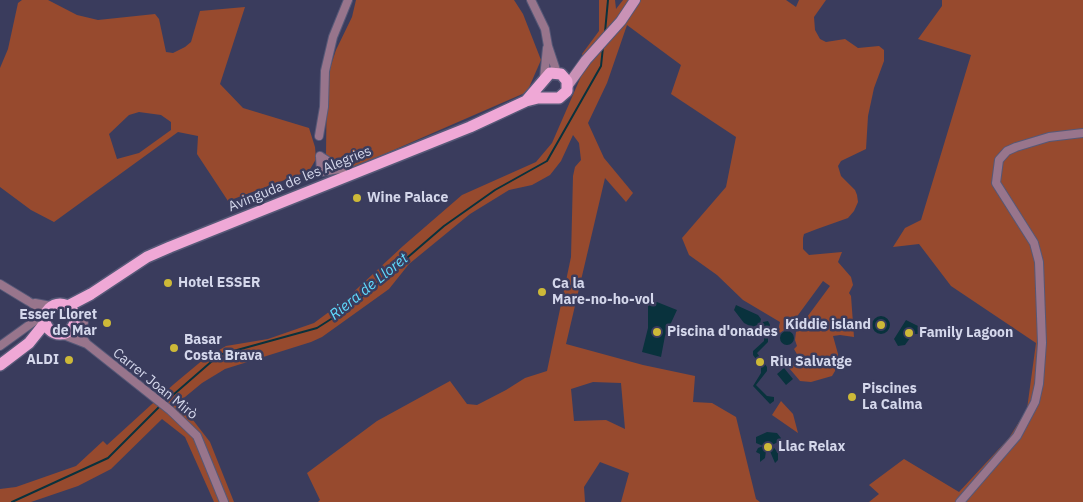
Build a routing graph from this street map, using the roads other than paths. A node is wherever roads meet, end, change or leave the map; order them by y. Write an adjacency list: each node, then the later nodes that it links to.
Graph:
1 (348, 0): 12 (street)
2 (531, 0): 4 (street)
3 (635, 0): 5 (main road)
4 (548, 46): 6 (street); 7 (street)
5 (586, 60): 6 (main road); 8 (main road)
6 (559, 73): 7 (main road); 8 (main road)
7 (543, 81): 9 (main road); 10 (main road)
8 (568, 85): 9 (main road)
9 (548, 97): 10 (main road)
10 (526, 101): 13 (main road, Avinguda de les Alegries)
11 (1083, 133): 25 (street)
12 (320, 136)
13 (345, 172): 13 (street); 15 (main road, Avinguda de les Alegries)
14 (1, 287): 17 (street)
15 (91, 294): 16 (main road, Avinguda de les Alegries); 18 (main road, Avinguda de les Alegries)
16 (68, 306): 17 (main road); 18 (main road)
17 (46, 316): 19 (main road); 21 (main road); 22 (street)
18 (78, 321): 19 (main road); 20 (street, Carrer Joan Mirò); 20 (street)
19 (57, 333): 20 (street, Carrer Joan Mirò); 21 (main road)
20 (85, 341): 24 (street, Carrer Joan Mirò)
21 (28, 343): 23 (main road)
22 (0, 346)
23 (0, 365)
24 (224, 502)
25 (960, 502)

